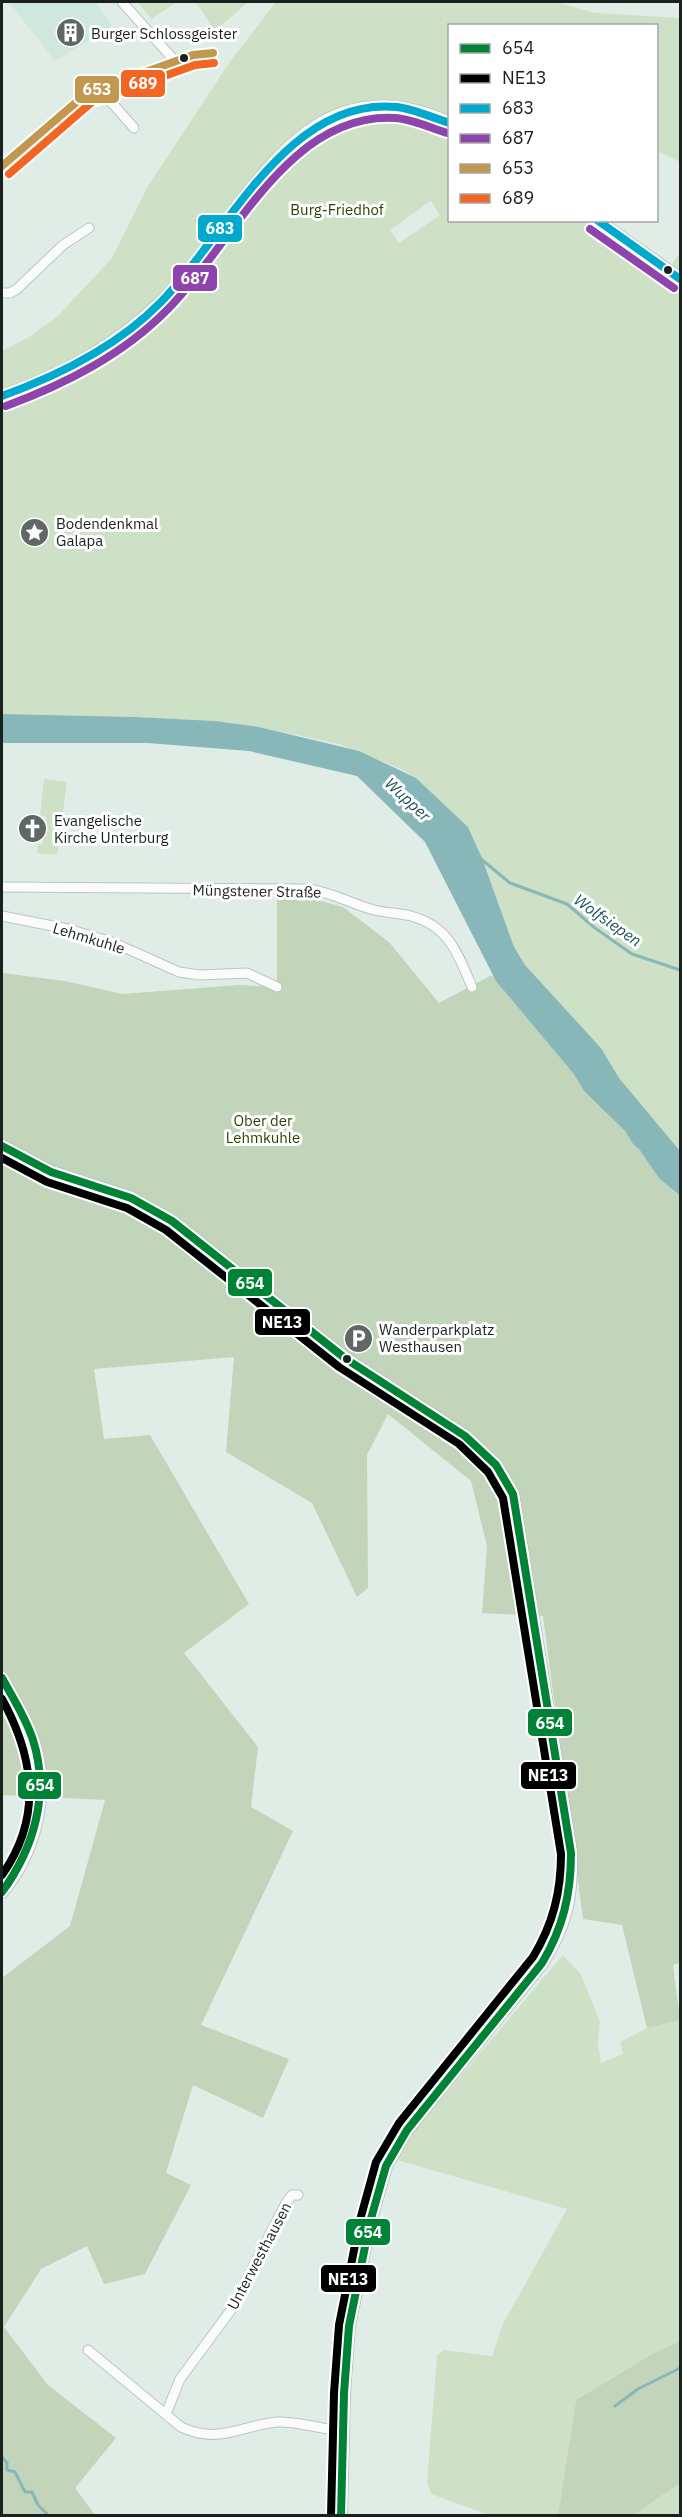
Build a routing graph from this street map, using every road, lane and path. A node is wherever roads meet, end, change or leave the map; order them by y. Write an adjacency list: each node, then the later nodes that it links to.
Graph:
1 (122, 2): 3 (street)
2 (213, 53): 3 (street)
3 (175, 61): 4 (street)
4 (98, 87): 6 (street); 7 (street)
5 (448, 122): 12 (main road)
6 (134, 128)
7 (2, 166)
8 (599, 222): 10 (main road)
9 (88, 228): 11 (street)
10 (681, 279)
11 (2, 293)
12 (2, 396)
13 (2, 887): 16 (street, Müngstener Straße)
14 (2, 916): 15 (street, Lehmkuhle)
15 (277, 987)
16 (472, 987)
17 (2, 1146): 23 (main road)
18 (2, 1678): 19 (main road)
19 (2, 1892)
20 (298, 2194): 22 (street, Unterwesthausen)
21 (88, 2350): 22 (street)
22 (166, 2414): 23 (street)
23 (343, 2432): 24 (main road)
24 (341, 2516)

